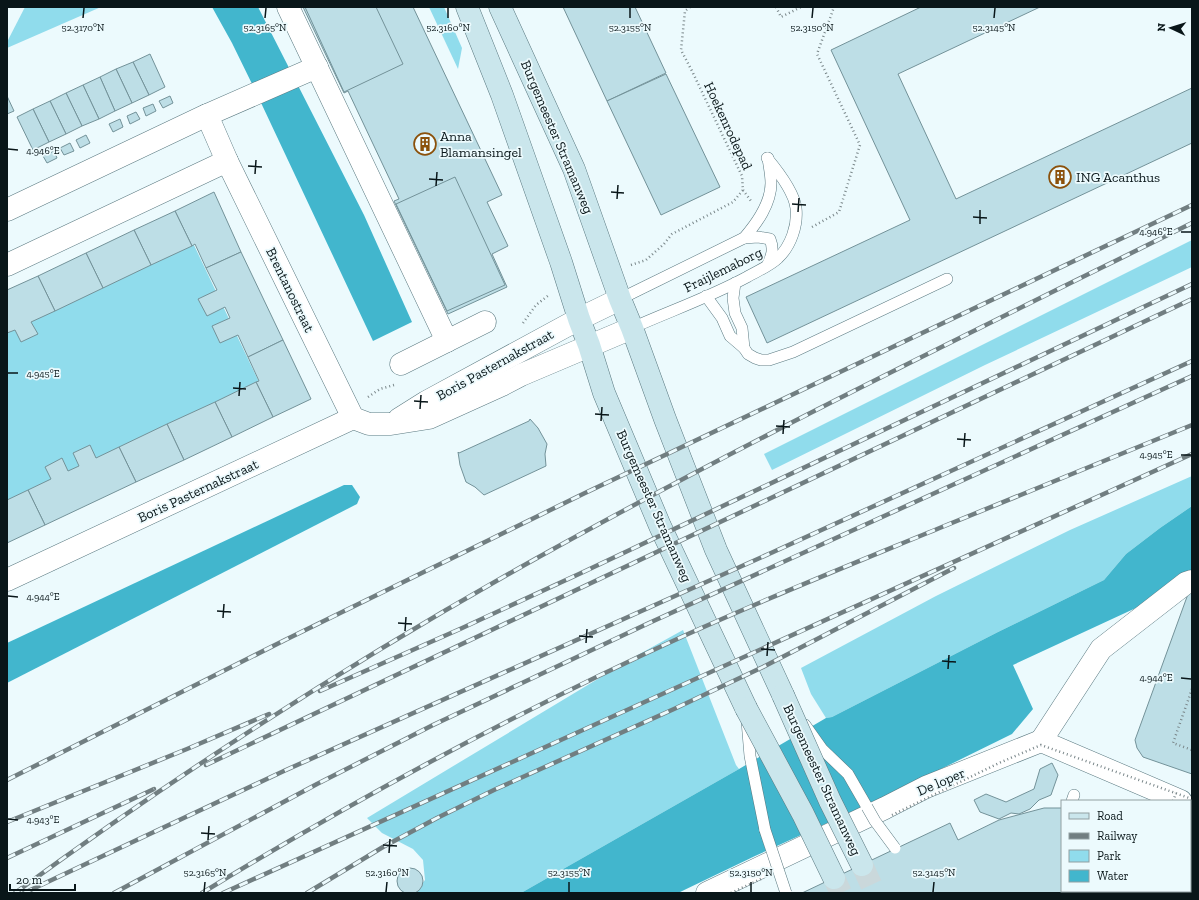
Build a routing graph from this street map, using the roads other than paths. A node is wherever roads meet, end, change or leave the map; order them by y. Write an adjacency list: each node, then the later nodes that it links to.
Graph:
1 (288, 7): 6 (street)
2 (467, 7): 17 (main road, Burgemeester Stramanweg)
3 (500, 7): 5 (main road, Burgemeester Stramanweg)
4 (505, 7): 5 (lane)
5 (512, 33): 16 (main road, Burgemeester Stramanweg)
6 (308, 71): 7 (street); 20 (street)
7 (207, 114): 8 (street, Brentanostraat); 9 (street)
8 (227, 161): 12 (street); 24 (street, Brentanostraat)
9 (7, 210)
10 (744, 238): 11 (lane); 11 (lane, Fraijlemaborg); 16 (lane, Fraijlemaborg)
11 (768, 264): 14 (lane, Fraijlemaborg)
12 (7, 265)
13 (947, 279): 22 (lane)
14 (735, 283): 15 (lane, Fraijlemaborg); 22 (lane)
15 (706, 296): 19 (lane, Fraijlemaborg); 22 (lane)
16 (620, 299): 17 (street, Boris Pasternakstraat); 19 (main road, Burgemeester Stramanweg)
17 (579, 319): 21 (main road, Burgemeester Stramanweg); 25 (street, Boris Pasternakstraat)
18 (485, 322): 20 (street)
19 (632, 328): 21 (street, Boris Pasternakstraat); 28 (main road, Burgemeester Stramanweg)
20 (447, 341): 23 (street)
21 (589, 346): 25 (street, Boris Pasternakstraat); 29 (main road, Burgemeester Stramanweg)
22 (744, 348)
23 (401, 364)
24 (353, 418): 25 (street, Boris Pasternakstraat); 26 (street, Boris Pasternakstraat)
25 (391, 424)
26 (7, 580)
27 (1192, 581): 30 (street)
28 (783, 695): 32 (lane, bridge); 33 (main road, Burgemeester Stramanweg, bridge)
29 (746, 708): 34 (main road, Burgemeester Stramanweg, bridge); 36 (lane, bridge)
30 (1041, 741): 31 (street); 35 (street, De loper)
31 (1180, 800)
32 (895, 848)
33 (862, 865)
34 (834, 878)
35 (707, 893)
36 (786, 893)

